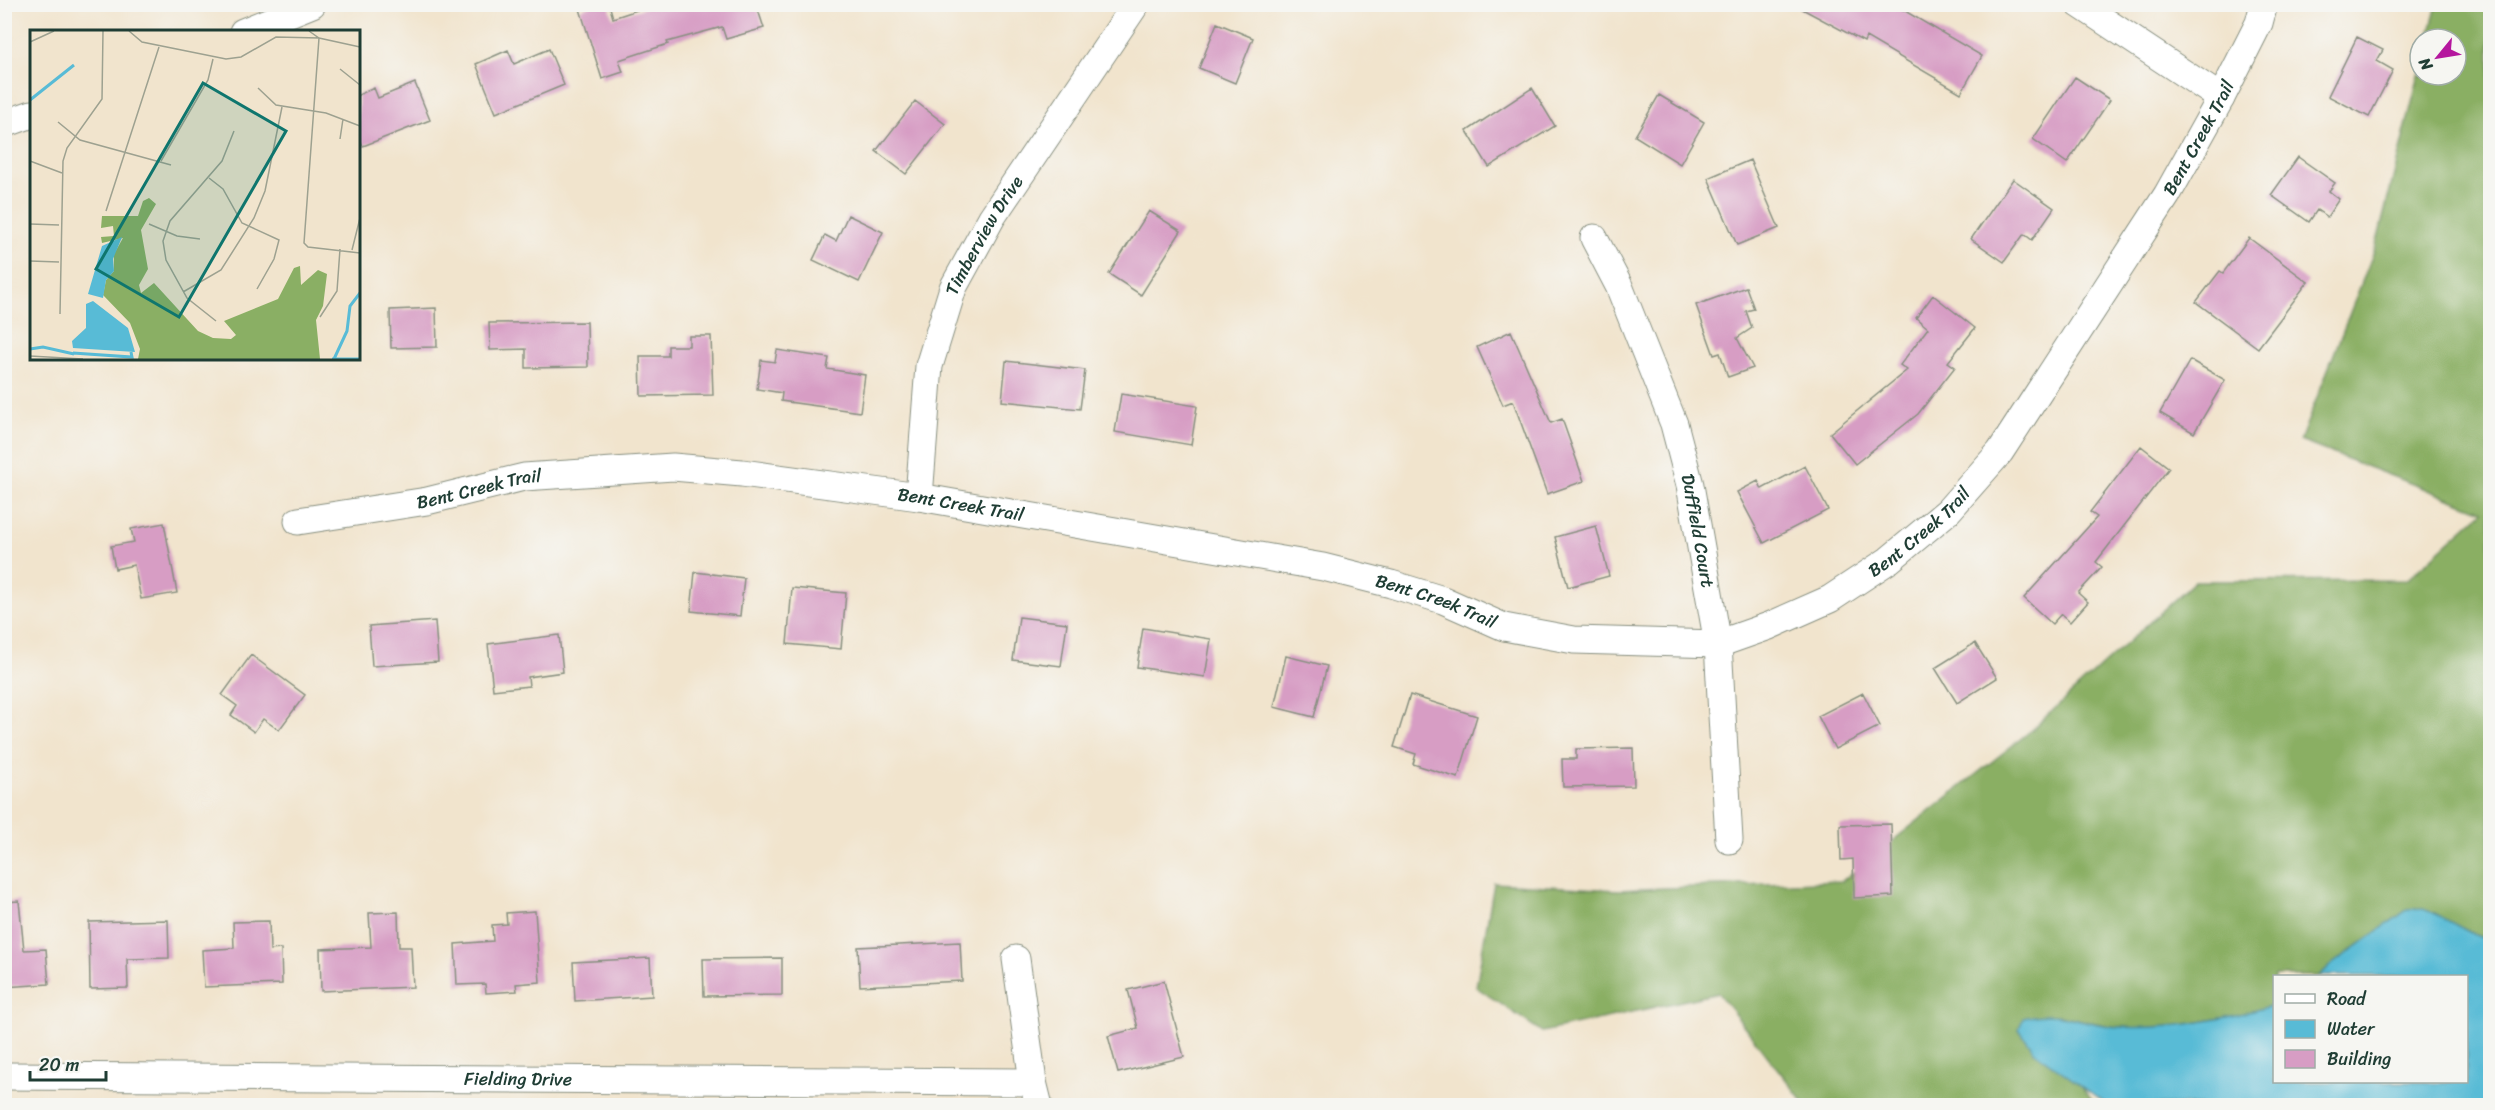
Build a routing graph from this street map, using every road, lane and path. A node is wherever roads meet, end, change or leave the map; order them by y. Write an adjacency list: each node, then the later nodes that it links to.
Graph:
1 (312, 4): 5 (street)
2 (1136, 4): 10 (street, Timberview Drive)
3 (2079, 4): 6 (street)
4 (2264, 4): 6 (street, Bent Creek Trail)
5 (248, 30)
6 (2221, 98): 12 (street, Bent Creek Trail)
7 (30, 115): 8 (street)
8 (4, 124)
9 (1594, 238): 12 (street, Duffield Court)
10 (919, 497): 11 (street, Bent Creek Trail); 12 (street, Bent Creek Trail)
11 (298, 521)
12 (1718, 644): 13 (street, Duffield Court)
13 (1729, 840)
14 (1016, 959): 16 (street)
15 (4, 1076): 16 (street, Fielding Drive)
16 (1036, 1094)

